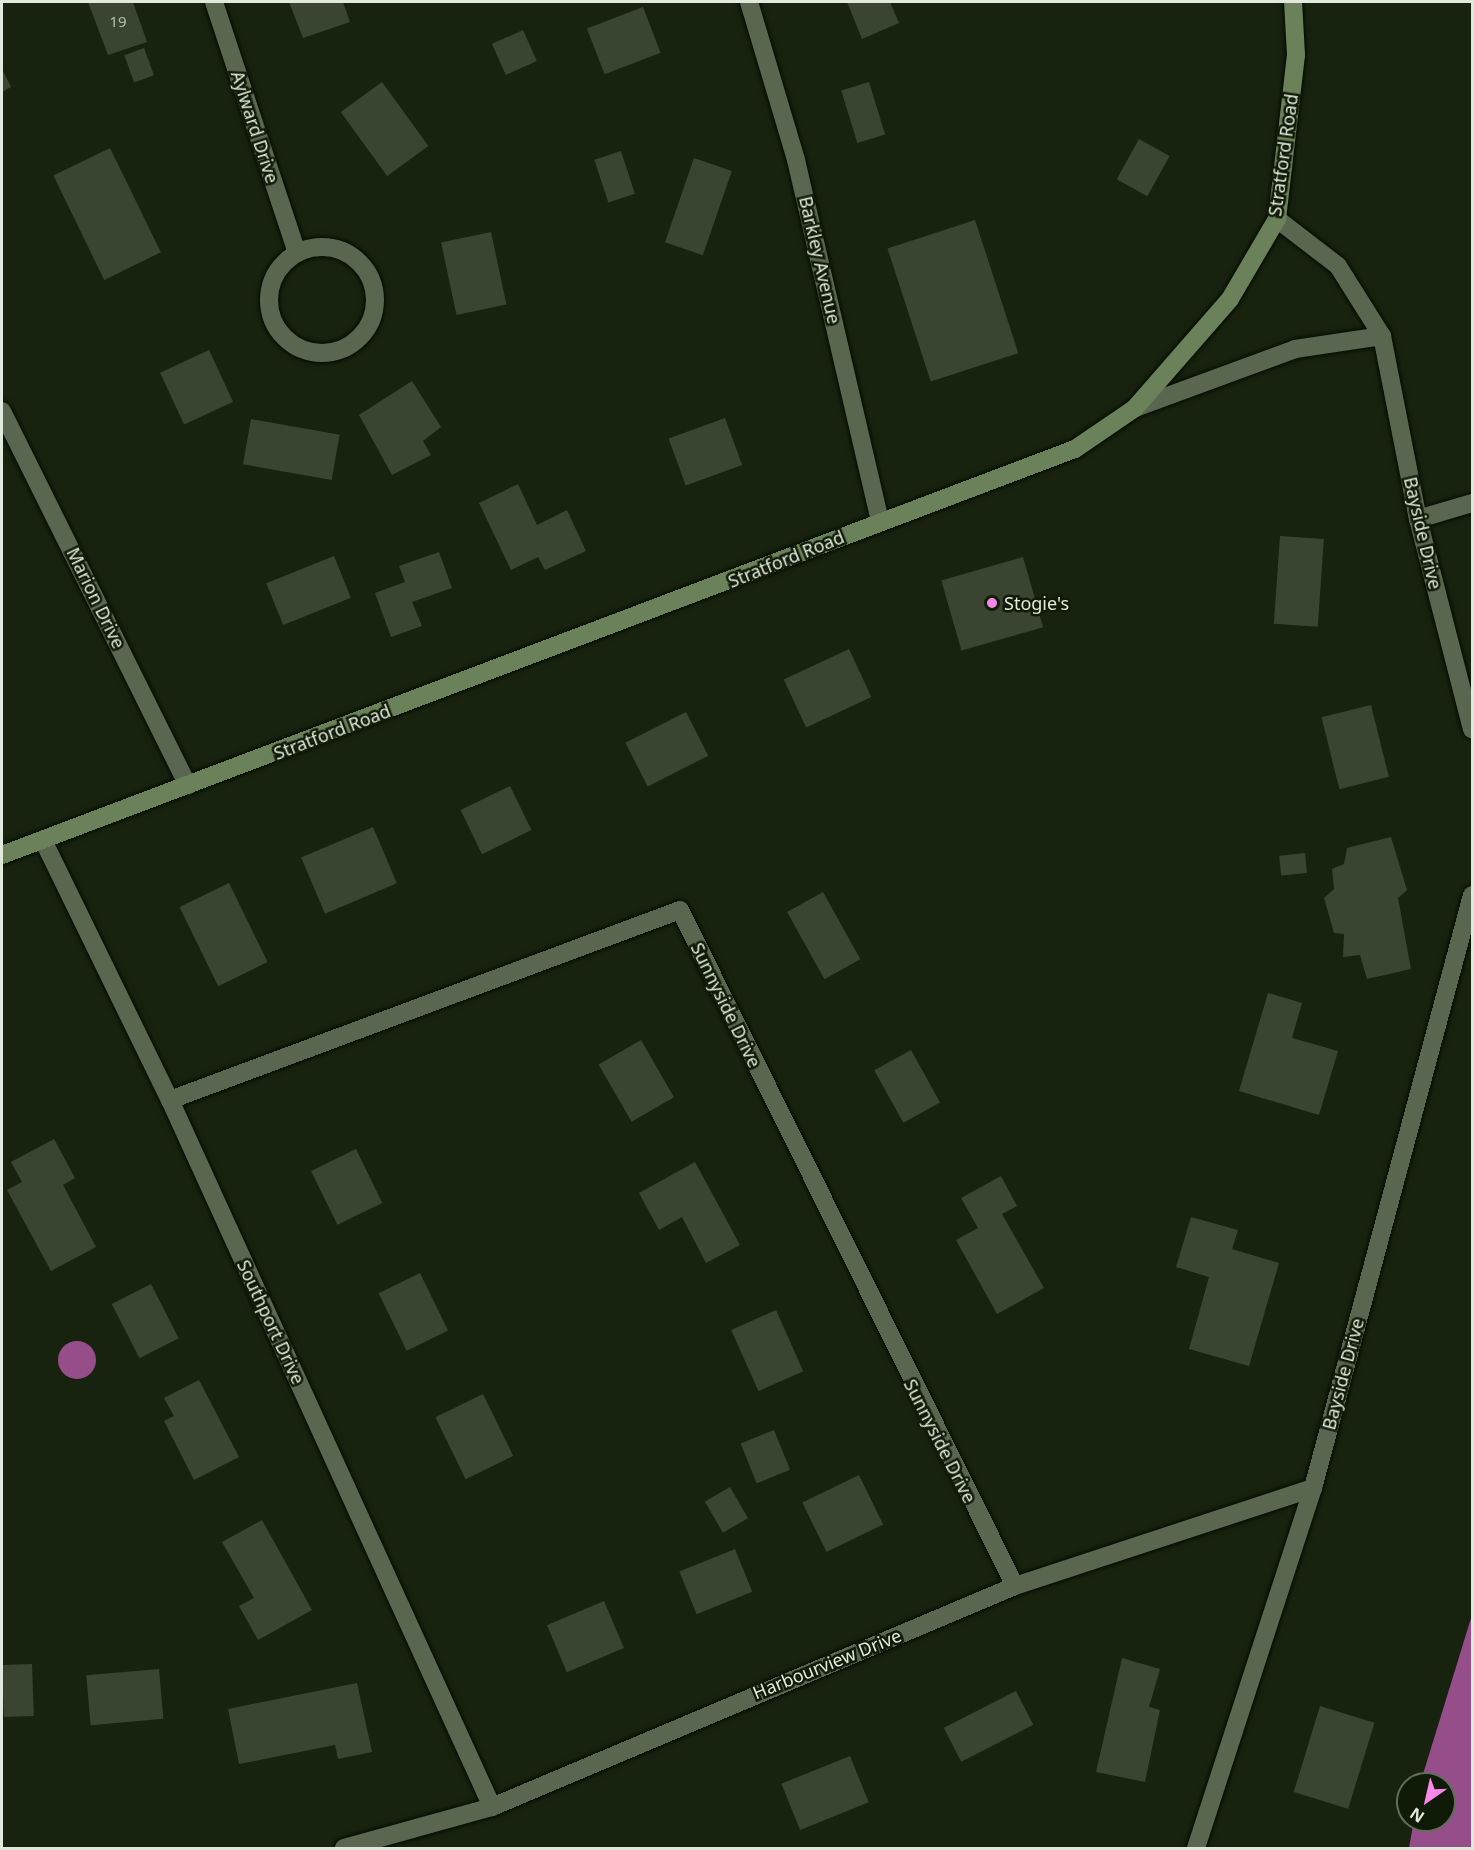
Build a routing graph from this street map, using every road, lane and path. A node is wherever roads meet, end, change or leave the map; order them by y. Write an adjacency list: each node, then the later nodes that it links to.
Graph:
1 (214, 2): 5 (street, Aylward Drive)
2 (749, 2): 11 (street, Barkley Avenue)
3 (1293, 2): 4 (main road, Stratford Road)
4 (1277, 219): 6 (street, Bayside Drive); 7 (main road, Stratford Road)
5 (297, 253): 5 (street)
6 (1382, 336): 7 (street); 10 (street, Bayside Drive)
7 (1135, 408): 11 (main road, Stratford Road)
8 (2, 411): 13 (street, Marion Drive)
9 (1473, 502): 10 (street)
10 (1418, 519): 12 (street, Bayside Drive)
11 (880, 521): 13 (main road, Stratford Road)
12 (1473, 729)
13 (188, 785): 14 (main road, Stratford Road)
14 (43, 840): 15 (main road, Stratford Road); 17 (street, Southport Drive)
15 (2, 855)
16 (1473, 895): 18 (street, Bayside Drive)
17 (170, 1100): 19 (street, Sunnyside Drive); 20 (street, Southport Drive)
18 (1312, 1488): 19 (street, Harbourview Drive); 22 (street, Bayside Drive)
19 (1015, 1586): 20 (street, Harbourview Drive)
20 (492, 1807): 21 (street, Harbourview Drive)
21 (344, 1848)
22 (1196, 1848)

